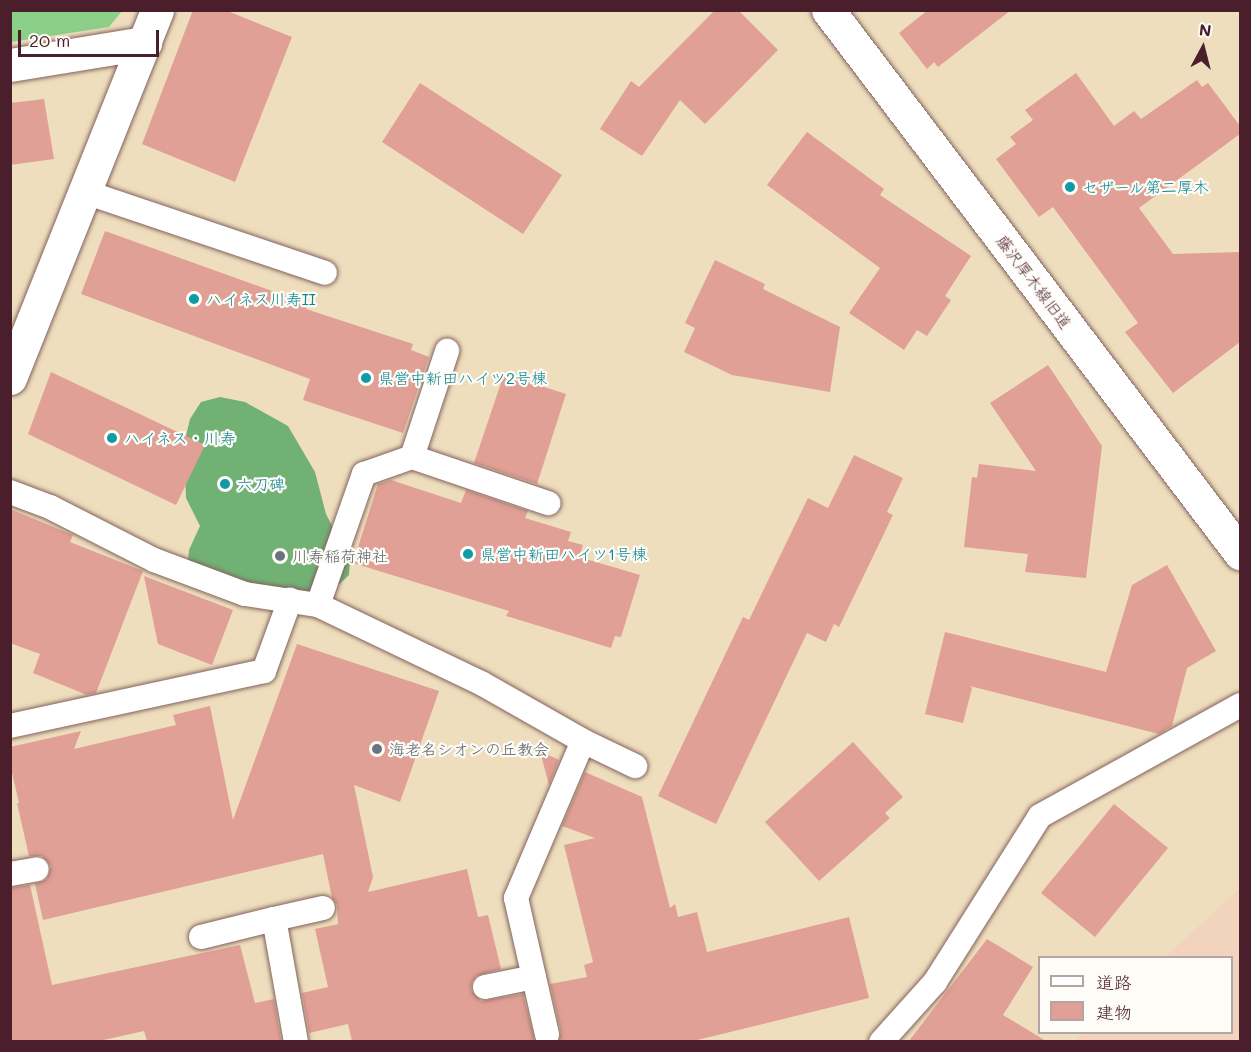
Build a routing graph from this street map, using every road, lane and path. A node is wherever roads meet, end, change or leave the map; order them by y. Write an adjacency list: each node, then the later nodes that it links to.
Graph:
1 (157, 10): 3 (street)
2 (828, 10): 13 (street, 藤沢厚木線旧道)
3 (145, 43): 4 (street); 5 (street)
4 (10, 65)
5 (85, 192): 6 (lane); 7 (street)
6 (325, 273)
7 (25, 311): 9 (street)
8 (447, 351): 10 (lane)
9 (10, 378)
10 (412, 457): 12 (lane); 15 (lane)
11 (10, 492): 14 (lane)
12 (548, 503)
13 (1240, 553)
14 (290, 600): 15 (lane); 17 (lane)
15 (318, 605): 18 (lane)
16 (1240, 705): 29 (lane)
17 (10, 726)
18 (584, 741): 19 (lane); 25 (lane)
19 (635, 766)
20 (37, 869): 21 (lane)
21 (10, 874)
22 (323, 908): 23 (lane)
23 (274, 919): 24 (lane); 28 (lane)
24 (201, 937)
25 (534, 977): 26 (lane); 27 (lane)
26 (485, 987)
27 (547, 1035)
28 (296, 1041)
29 (881, 1041)

